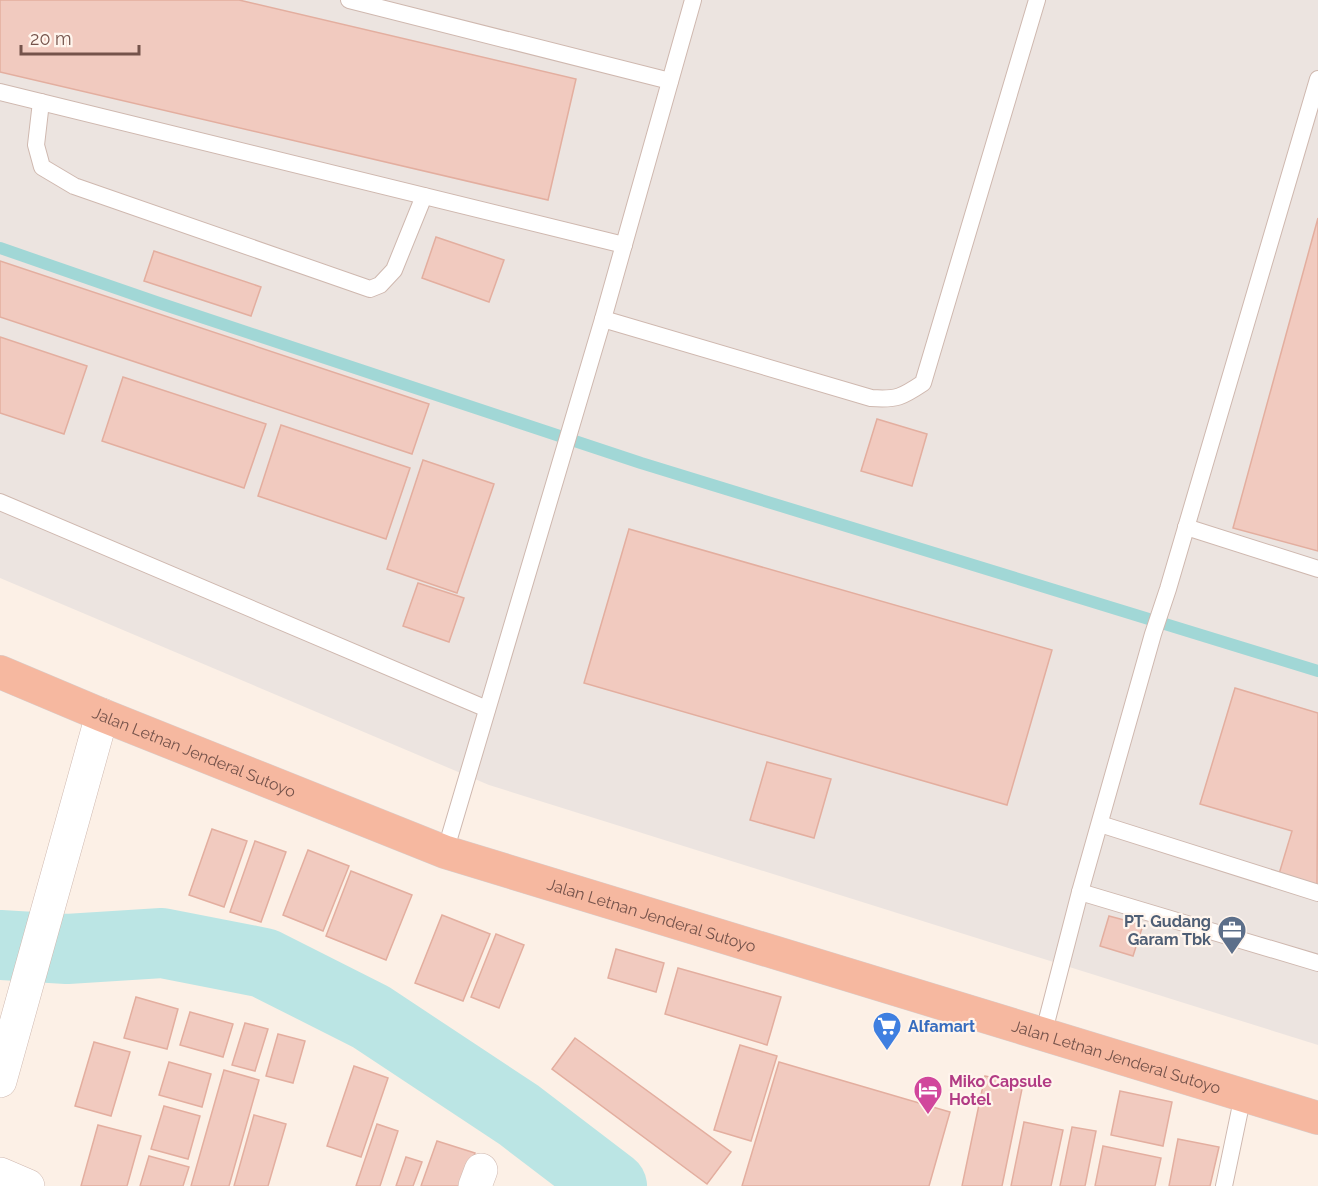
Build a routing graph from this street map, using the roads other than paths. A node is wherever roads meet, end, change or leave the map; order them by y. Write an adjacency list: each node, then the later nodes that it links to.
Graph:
1 (349, 0): 5 (lane)
2 (693, 0): 5 (lane)
3 (1037, 0): 10 (lane)
4 (1318, 79): 12 (lane)
5 (670, 81): 9 (lane)
6 (0, 92): 7 (lane)
7 (41, 102): 8 (lane); 8 (lane)
8 (424, 196): 9 (lane)
9 (624, 245): 10 (lane)
10 (603, 319): 15 (lane)
11 (0, 502): 15 (lane)
12 (1186, 527): 13 (lane); 17 (lane)
13 (1318, 569)
14 (0, 672): 16 (highway, Jalan Letnan Jenderal Sutoyo)
15 (487, 709): 18 (lane)
16 (102, 716): 18 (highway, Jalan Letnan Jenderal Sutoyo); 23 (street)
17 (1100, 824): 19 (lane); 20 (lane)
18 (445, 852): 22 (highway, Jalan Letnan Jenderal Sutoyo)
19 (1080, 892): 21 (lane); 22 (lane)
20 (1318, 893)
21 (1318, 963)
22 (1043, 1035): 24 (highway, Jalan Letnan Jenderal Sutoyo)
23 (0, 1081)
24 (1243, 1095): 25 (highway, Jalan Letnan Jenderal Sutoyo); 28 (lane)
25 (1318, 1118)
26 (0, 1174): 27 (street)
27 (28, 1186)
28 (1224, 1186)

